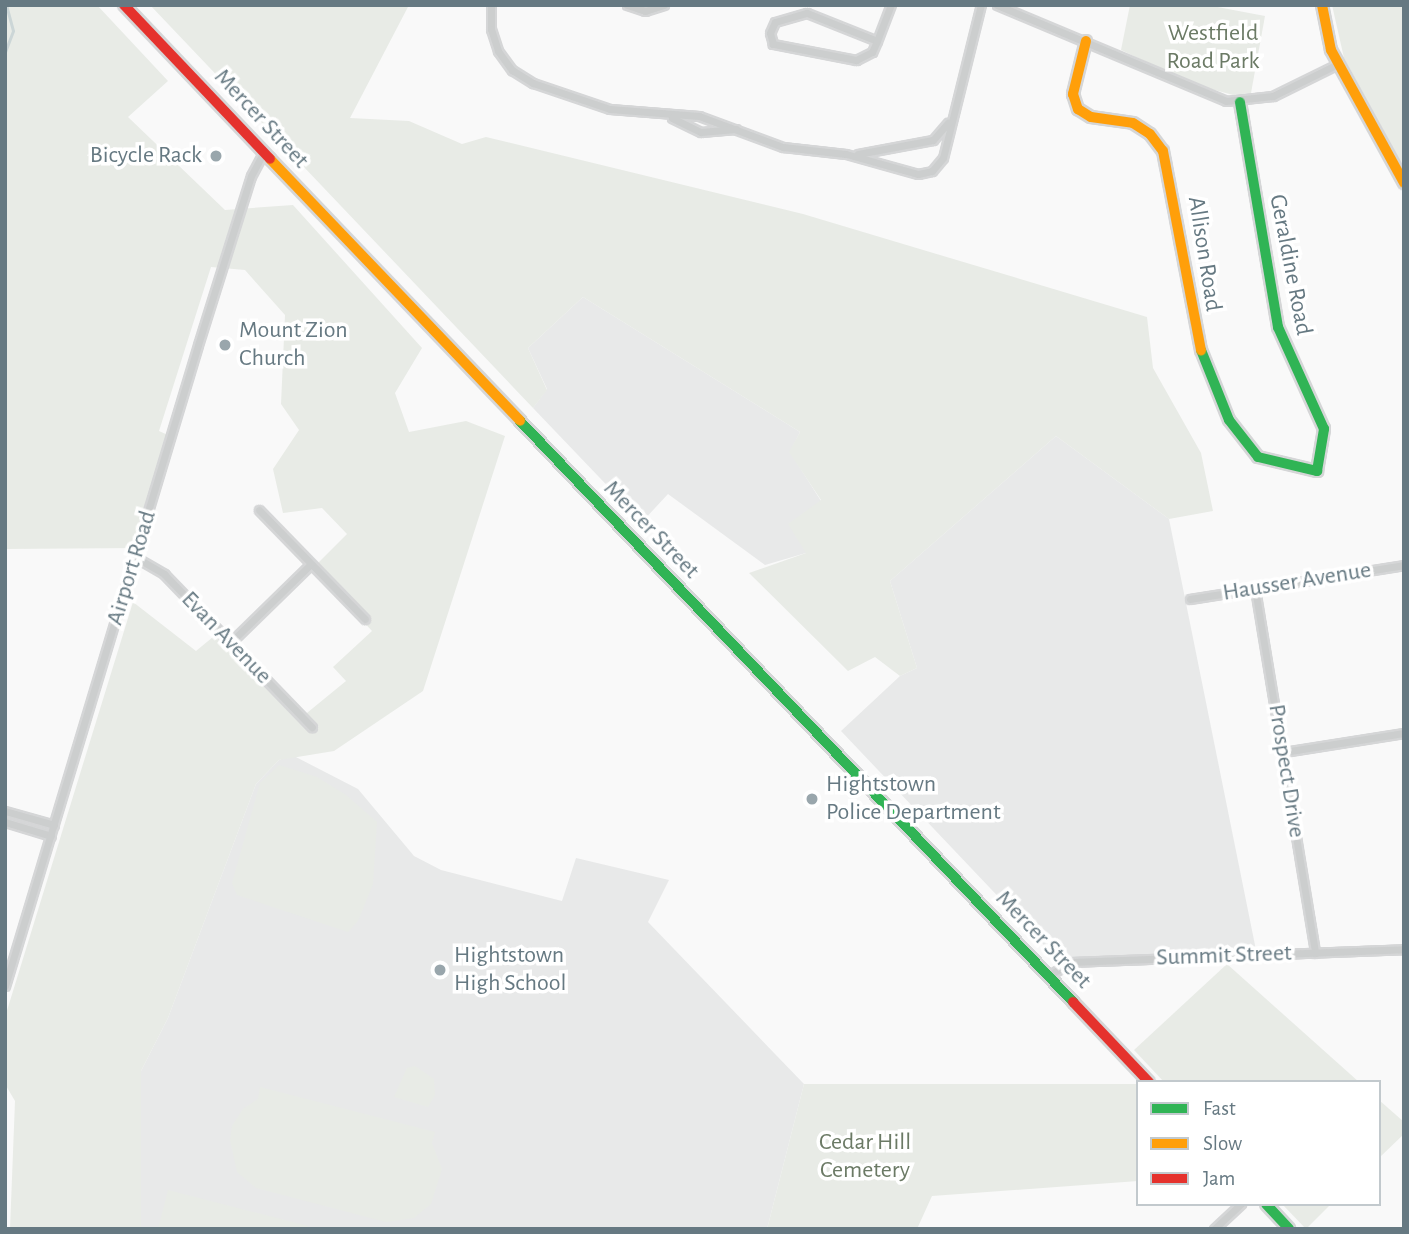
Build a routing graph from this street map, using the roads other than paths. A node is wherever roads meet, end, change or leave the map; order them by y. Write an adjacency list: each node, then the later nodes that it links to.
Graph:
1 (124, 5): 16 (main road, Mercer Street)
2 (491, 5): 13 (street)
3 (626, 5): 4 (street)
4 (664, 5)
5 (891, 5): 9 (street)
6 (981, 5): 14 (street)
7 (997, 5): 10 (street)
8 (1321, 5): 11 (main road)
9 (877, 41): 9 (street)
10 (1086, 41): 12 (street); 19 (main road, Allison Road)
11 (1338, 64): 12 (street); 18 (main road)
12 (1240, 102): 19 (main road, Geraldine Road)
13 (661, 115): 15 (street); 15 (street)
14 (949, 121): 17 (street); 17 (street)
15 (737, 129): 17 (street)
16 (264, 152): 21 (street, Airport Road); 37 (main road, Mercer Street)
17 (846, 154)
18 (1404, 183)
19 (1317, 471)
20 (259, 510): 22 (street)
21 (135, 558): 27 (street, Evan Avenue); 33 (street, Airport Road)
22 (311, 564): 26 (street); 27 (street)
23 (1404, 565): 24 (street, Hausser Avenue)
24 (1255, 589): 25 (street, Hausser Avenue); 30 (street, Prospect Drive)
25 (1190, 599)
26 (365, 619)
27 (230, 643): 28 (street, Evan Avenue)
28 (312, 727)
29 (1404, 733): 30 (street)
30 (1284, 752): 36 (street, Prospect Drive)
31 (5, 811): 33 (street)
32 (5, 822): 34 (street)
33 (54, 825): 34 (street, Airport Road)
34 (51, 836): 38 (street, Airport Road)
35 (1404, 949): 36 (street, Summit Street)
36 (1315, 953): 37 (street, Summit Street)
37 (1048, 976): 39 (main road, Mercer Street)
38 (5, 986)
39 (1147, 1080)
40 (1239, 1206): 42 (street)
41 (1268, 1206): 43 (main road)
42 (1214, 1229)
43 (1289, 1229)

